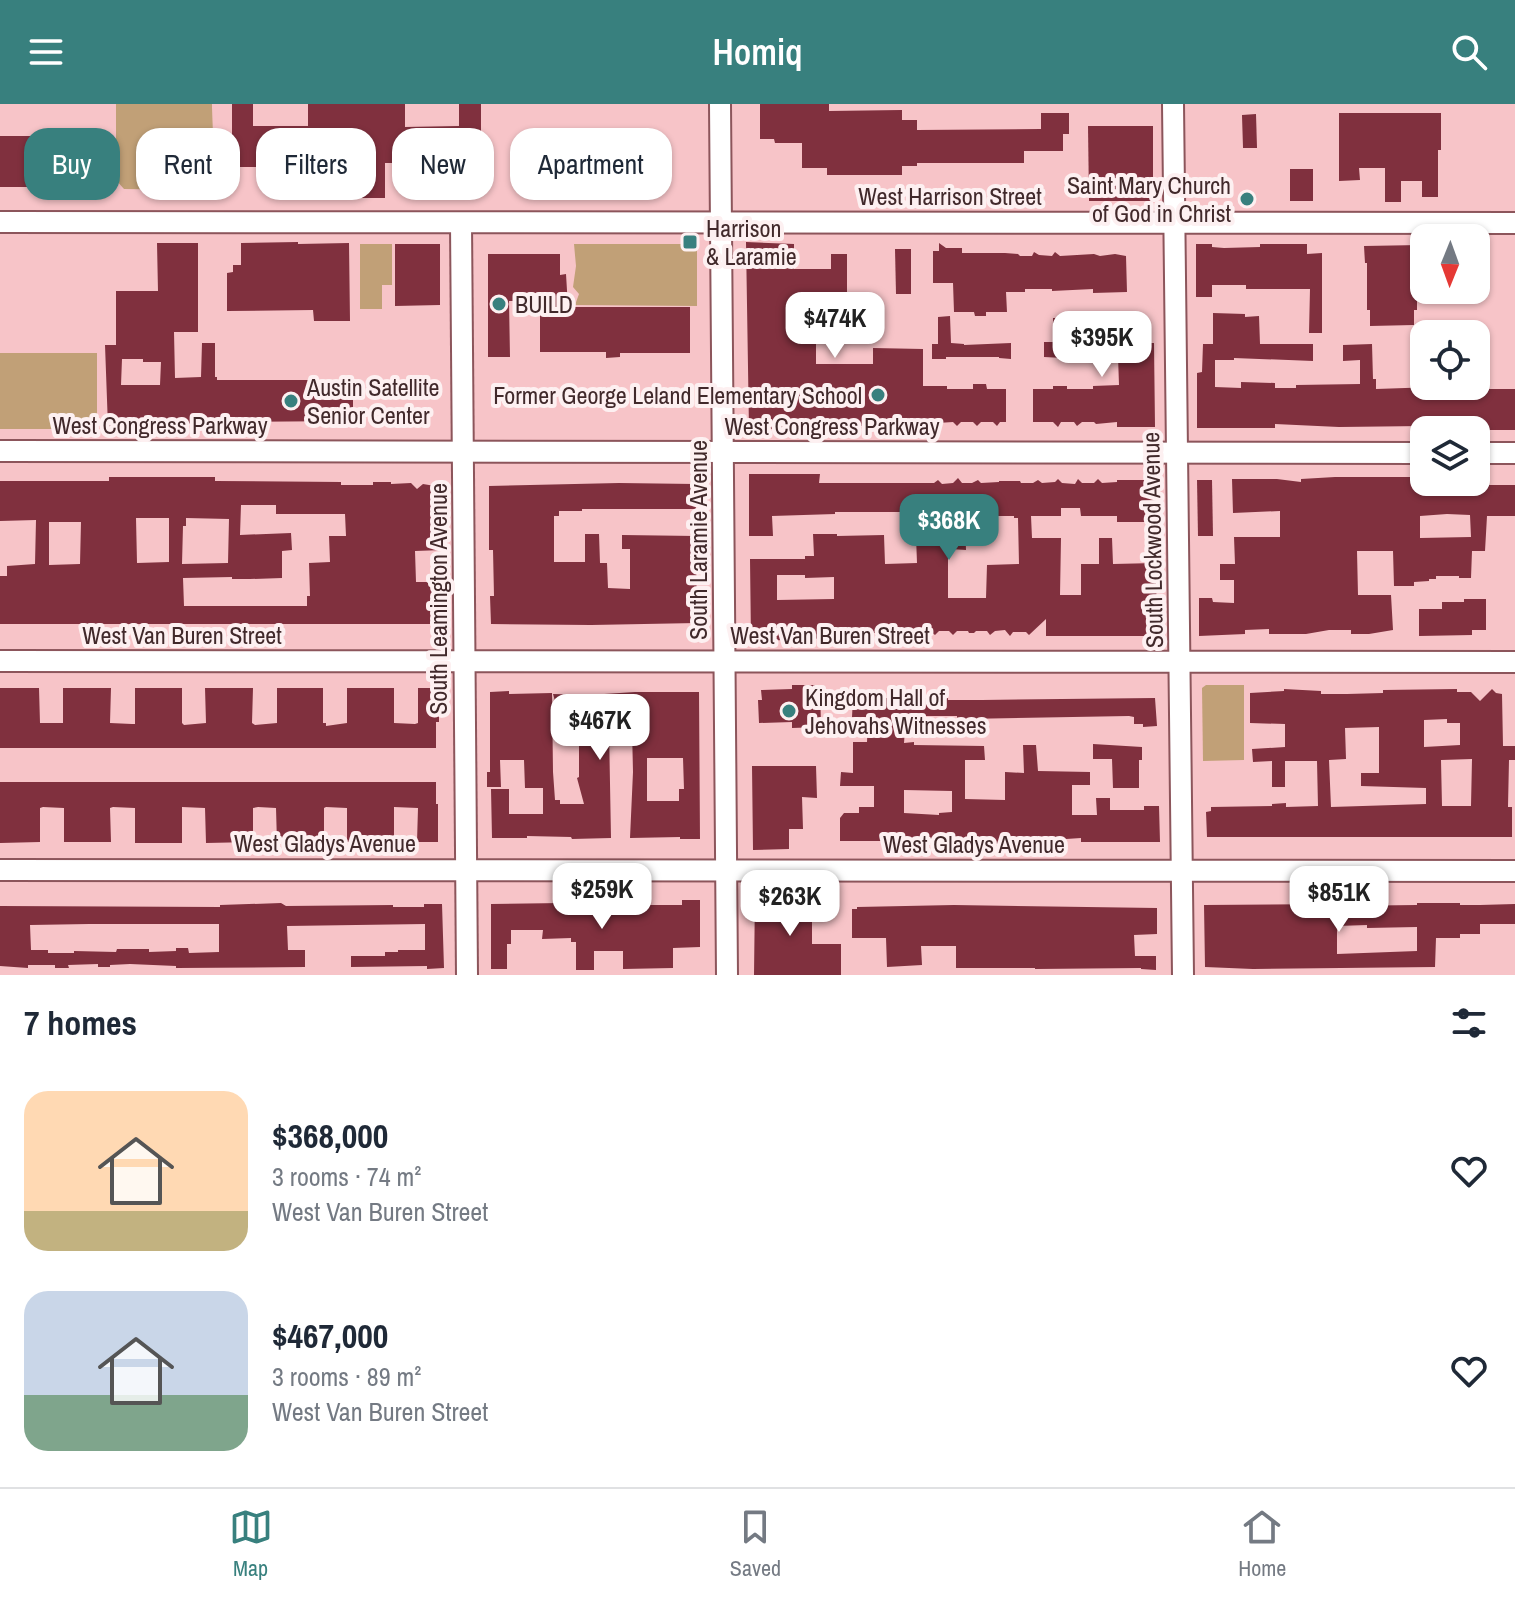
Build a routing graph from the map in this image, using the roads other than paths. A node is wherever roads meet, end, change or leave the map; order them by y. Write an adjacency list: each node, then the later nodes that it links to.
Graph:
1 (720, 104): 4 (street, South Laramie Avenue)
2 (1173, 104): 6 (street, South Lockwood Avenue)
3 (0, 222): 5 (street, West Harrison Street)
4 (722, 222): 5 (street, West Harrison Street); 6 (street, West Harrison Street); 10 (street, South Laramie Avenue)
5 (461, 223): 9 (street, South Leamington Avenue)
6 (1175, 223): 7 (street, West Harrison Street); 11 (street, South Lockwood Avenue)
7 (1515, 223)
8 (0, 451): 9 (street, West Congress Parkway)
9 (462, 451): 10 (street, West Congress Parkway); 16 (street, South Leamington Avenue)
10 (723, 451): 11 (street, West Congress Parkway); 17 (street, South Laramie Avenue)
11 (1177, 453): 12 (street, West Congress Parkway); 18 (street, South Lockwood Avenue)
12 (1410, 453)
13 (1490, 453): 14 (street)
14 (1515, 453)
15 (0, 661): 16 (street, West Van Buren Street)
16 (464, 661): 17 (street, West Van Buren Street); 20 (street, South Leamington Avenue)
17 (724, 661): 18 (street, West Van Buren Street); 21 (street, South Laramie Avenue)
18 (1179, 662): 19 (street, West Van Buren Street); 23 (street, South Lockwood Avenue)
19 (1515, 662)
20 (466, 869): 21 (street, West Gladys Avenue); 22 (street, West Gladys Avenue); 25 (street, South Leamington Avenue)
21 (726, 869): 23 (street, West Gladys Avenue); 26 (street, South Laramie Avenue)
22 (0, 870)
23 (1181, 871): 24 (street, West Gladys Avenue); 27 (street, South Lockwood Avenue)
24 (1515, 871)
25 (467, 975)
26 (727, 975)
27 (1183, 975)

